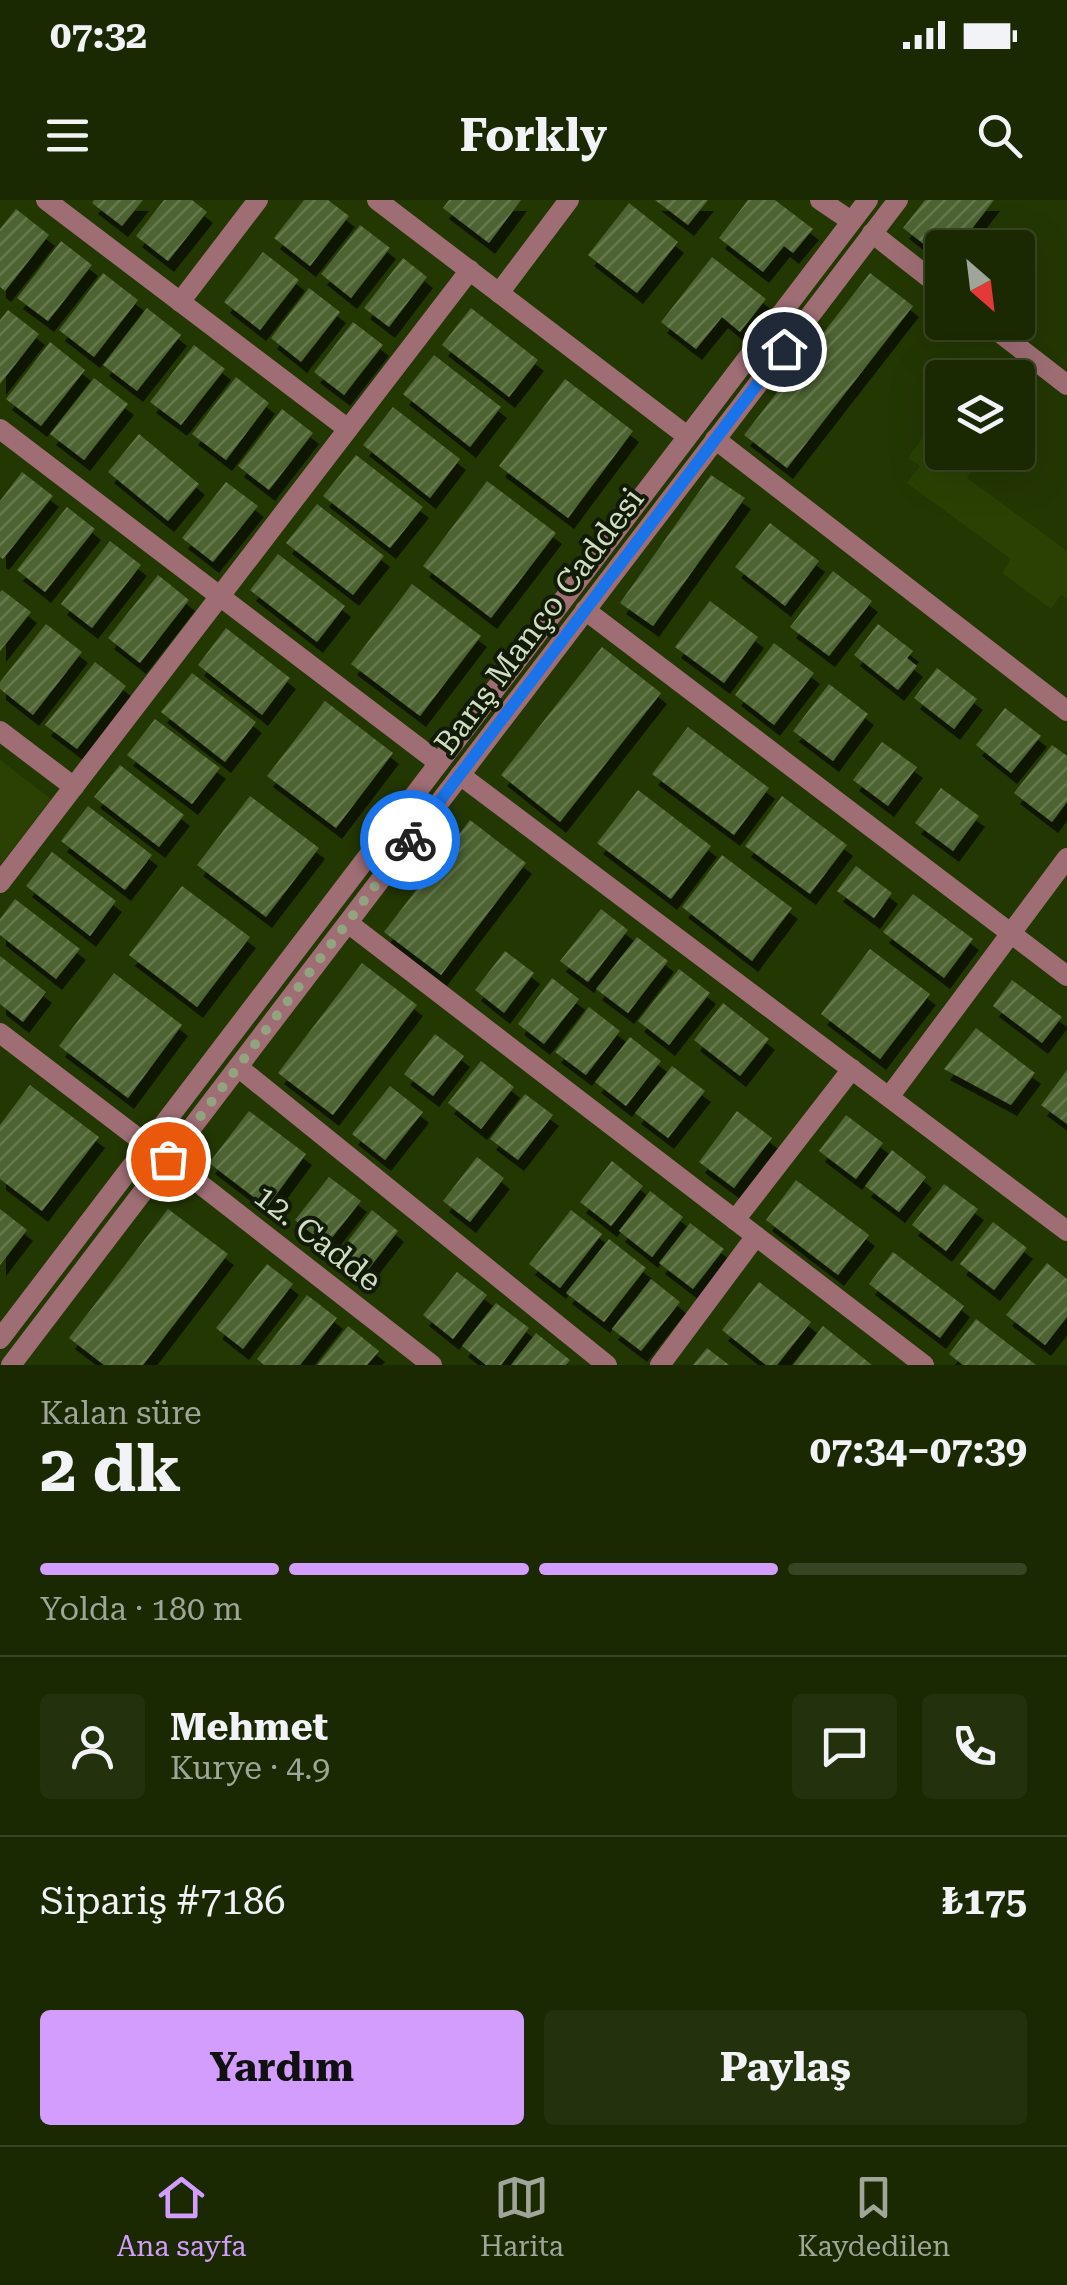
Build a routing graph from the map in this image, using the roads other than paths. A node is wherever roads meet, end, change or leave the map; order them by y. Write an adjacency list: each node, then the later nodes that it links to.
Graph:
1 (46, 200): 13 (street)
2 (258, 200): 13 (street)
3 (377, 200): 10 (street)
4 (569, 200): 12 (street)
5 (820, 200): 8 (street)
6 (868, 200): 8 (street, Barış Manço Caddesi)
7 (898, 200): 9 (street, Barış Manço Caddesi)
8 (851, 222): 18 (street, Barış Manço Caddesi)
9 (872, 234): 11 (street); 19 (street, Barış Manço Caddesi)
10 (470, 270): 12 (street); 17 (street)
11 (925, 275)
12 (499, 293): 18 (street)
13 (180, 302): 17 (street)
14 (1009, 340): 15 (street)
15 (1067, 385)
16 (0, 429): 20 (street)
17 (348, 430): 20 (street)
18 (687, 436): 24 (street, Barış Manço Caddesi)
19 (714, 440): 21 (street, Barış Manço Caddesi); 22 (street)
20 (220, 596): 24 (street); 26 (street)
21 (585, 610): 25 (street, Barış Manço Caddesi); 30 (street)
22 (1067, 711)
23 (0, 730): 26 (street)
24 (439, 763): 36 (street, Barış Manço Caddesi)
25 (460, 774): 29 (street, Barış Manço Caddesi); 34 (street)
26 (74, 787): 28 (street)
27 (1067, 858): 30 (street)
28 (0, 883)
29 (348, 923): 33 (street, Barış Manço Caddesi); 38 (street)
30 (1011, 933): 31 (street); 35 (street)
31 (1067, 976)
32 (0, 1034): 36 (street)
33 (238, 1067): 37 (street, Barış Manço Caddesi); 44 (street)
34 (852, 1069): 35 (street); 38 (street)
35 (889, 1097): 39 (street)
36 (147, 1145): 41 (street, Barış Manço Caddesi)
37 (168, 1159): 42 (street, Barış Manço Caddesi); 43 (street, 12. Cadde)
38 (735, 1220): 40 (street)
39 (1067, 1231)
40 (756, 1236): 45 (street); 46 (street)
41 (0, 1339)
42 (13, 1364)
43 (432, 1365)
44 (607, 1365)
45 (660, 1365)
46 (924, 1365)

